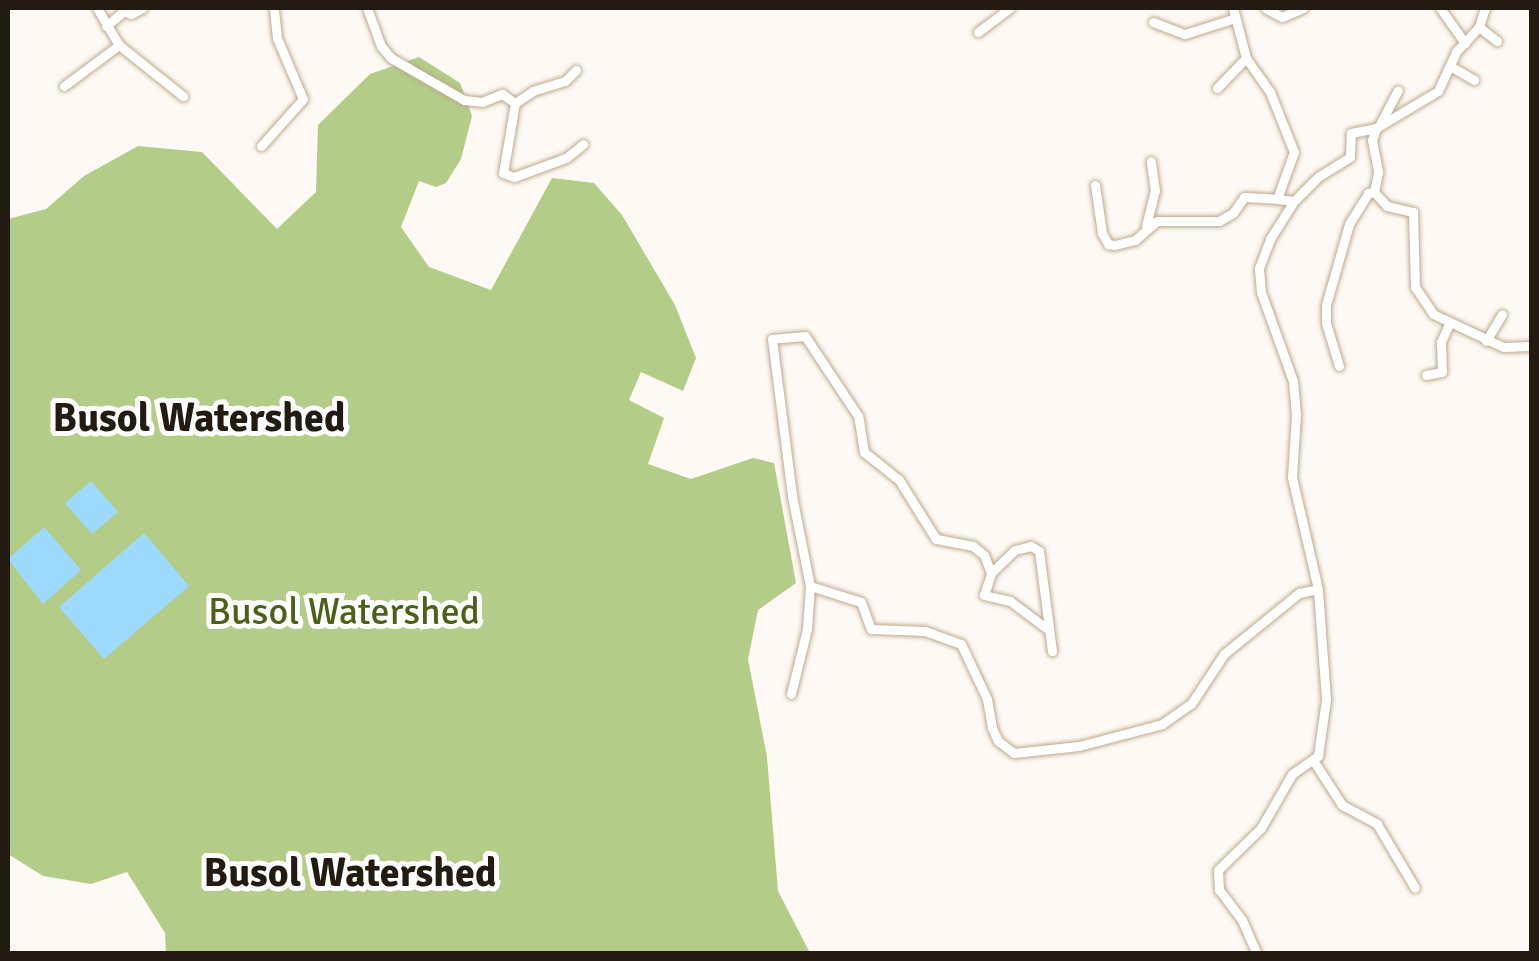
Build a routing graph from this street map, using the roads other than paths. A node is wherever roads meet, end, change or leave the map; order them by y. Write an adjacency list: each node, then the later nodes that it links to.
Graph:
1 (98, 8): 12 (street)
2 (143, 8): 12 (street)
3 (368, 8): 26 (street)
4 (1010, 8): 14 (street)
5 (1265, 8): 6 (street)
6 (1303, 8)
7 (1440, 8): 16 (street)
8 (1485, 8): 13 (street)
9 (271, 10): 29 (street)
10 (1234, 13): 11 (street); 18 (street)
11 (1153, 22)
12 (106, 26): 17 (street)
13 (1479, 27): 15 (street); 16 (street)
14 (978, 32)
15 (1497, 41)
16 (1465, 43): 19 (street)
17 (119, 45): 22 (street); 25 (street)
18 (1246, 58): 23 (street); 33 (street)
19 (1450, 66): 21 (street); 27 (street)
20 (576, 70): 26 (street)
21 (1474, 80)
22 (64, 86)
23 (1217, 88)
24 (1398, 90): 27 (street)
25 (183, 96)
26 (515, 103): 28 (street)
27 (1378, 126): 32 (street); 34 (street)
28 (583, 144)
29 (262, 146)
30 (1150, 161): 35 (street)
31 (1095, 186): 35 (street)
32 (1374, 192): 37 (street); 40 (street)
33 (1278, 199): 34 (street); 35 (street)
34 (1294, 201): 44 (street)
35 (1146, 226)
36 (1502, 314): 38 (street)
37 (1449, 324): 38 (street); 41 (street)
38 (1486, 341): 39 (street)
39 (1532, 346)
40 (1339, 366)
41 (1426, 375)
42 (990, 572): 43 (street); 45 (street); 45 (street)
43 (810, 586): 44 (street); 47 (street)
44 (1318, 589): 48 (street)
45 (1046, 628): 46 (street)
46 (1052, 651)
47 (791, 694)
48 (1314, 760): 49 (street); 50 (street)
49 (1415, 888)
50 (1258, 954)

